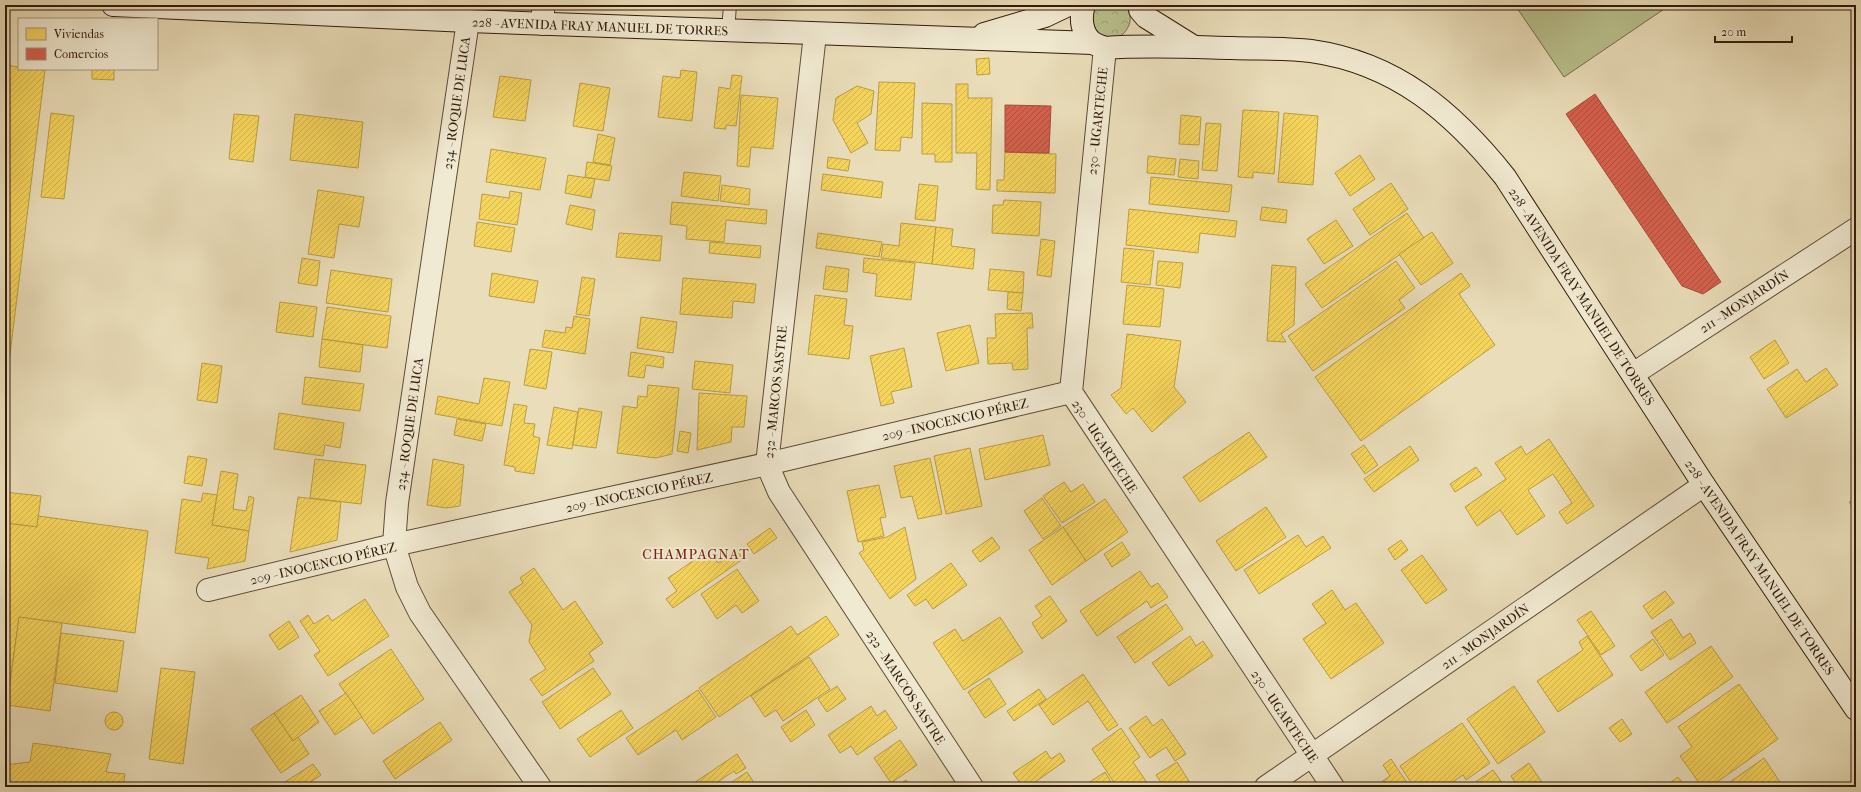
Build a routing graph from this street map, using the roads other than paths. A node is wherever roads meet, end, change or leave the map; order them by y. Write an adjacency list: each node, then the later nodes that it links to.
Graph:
1 (113, 5): 7 (street, 228 - AVENIDA FRAY MANUEL DE TORRES)
2 (730, 5): 8 (lane)
3 (1068, 5): 10 (street, 228 - AVENIDA FRAY MANUEL DE TORRES)
4 (1084, 5): 11 (street)
5 (1139, 7): 11 (street); 12 (street, 228 - AVENIDA FRAY MANUEL DE TORRES)
6 (543, 15): 7 (street, 228 - AVENIDA FRAY MANUEL DE TORRES); 8 (street, 228 - AVENIDA FRAY MANUEL DE TORRES)
7 (468, 21): 18 (street, 234 - ROQUE DE LUCA)
8 (728, 31): 9 (street, 228 - AVENIDA FRAY MANUEL DE TORRES)
9 (815, 34): 10 (street, 228 - AVENIDA FRAY MANUEL DE TORRES); 16 (street, 232 - MARCOS SASTRE)
10 (966, 40): 11 (street, 228 - AVENIDA FRAY MANUEL DE TORRES)
11 (1106, 46): 12 (street, 228 - AVENIDA FRAY MANUEL DE TORRES); 15 (street, 230 - UGARTECHE)
12 (1195, 47): 14 (street, 228 - AVENIDA FRAY MANUEL DE TORRES)
13 (1856, 229): 14 (street, 211 - MONJARDÍN)
14 (1633, 374): 17 (street, 228 - AVENIDA FRAY MANUEL DE TORRES)
15 (1070, 392): 16 (street, 209 - INOCENCIO PÉREZ); 21 (street, 230 - UGARTECHE)
16 (767, 464): 18 (street, 209 - INOCENCIO PÉREZ); 23 (street, 232 - MARCOS SASTRE)
17 (1704, 485): 20 (street, 228 - AVENIDA FRAY MANUEL DE TORRES); 21 (street, 211 - MONJARDÍN)
18 (394, 545): 19 (street, 209 - INOCENCIO PÉREZ); 22 (street, 234 - ROQUE DE LUCA)
19 (208, 590)
20 (1856, 709)
21 (1312, 756): 24 (street, 211 - MONJARDÍN); 25 (street, 230 - UGARTECHE)
22 (540, 787)
23 (972, 787)
24 (1266, 787)
25 (1333, 787)

